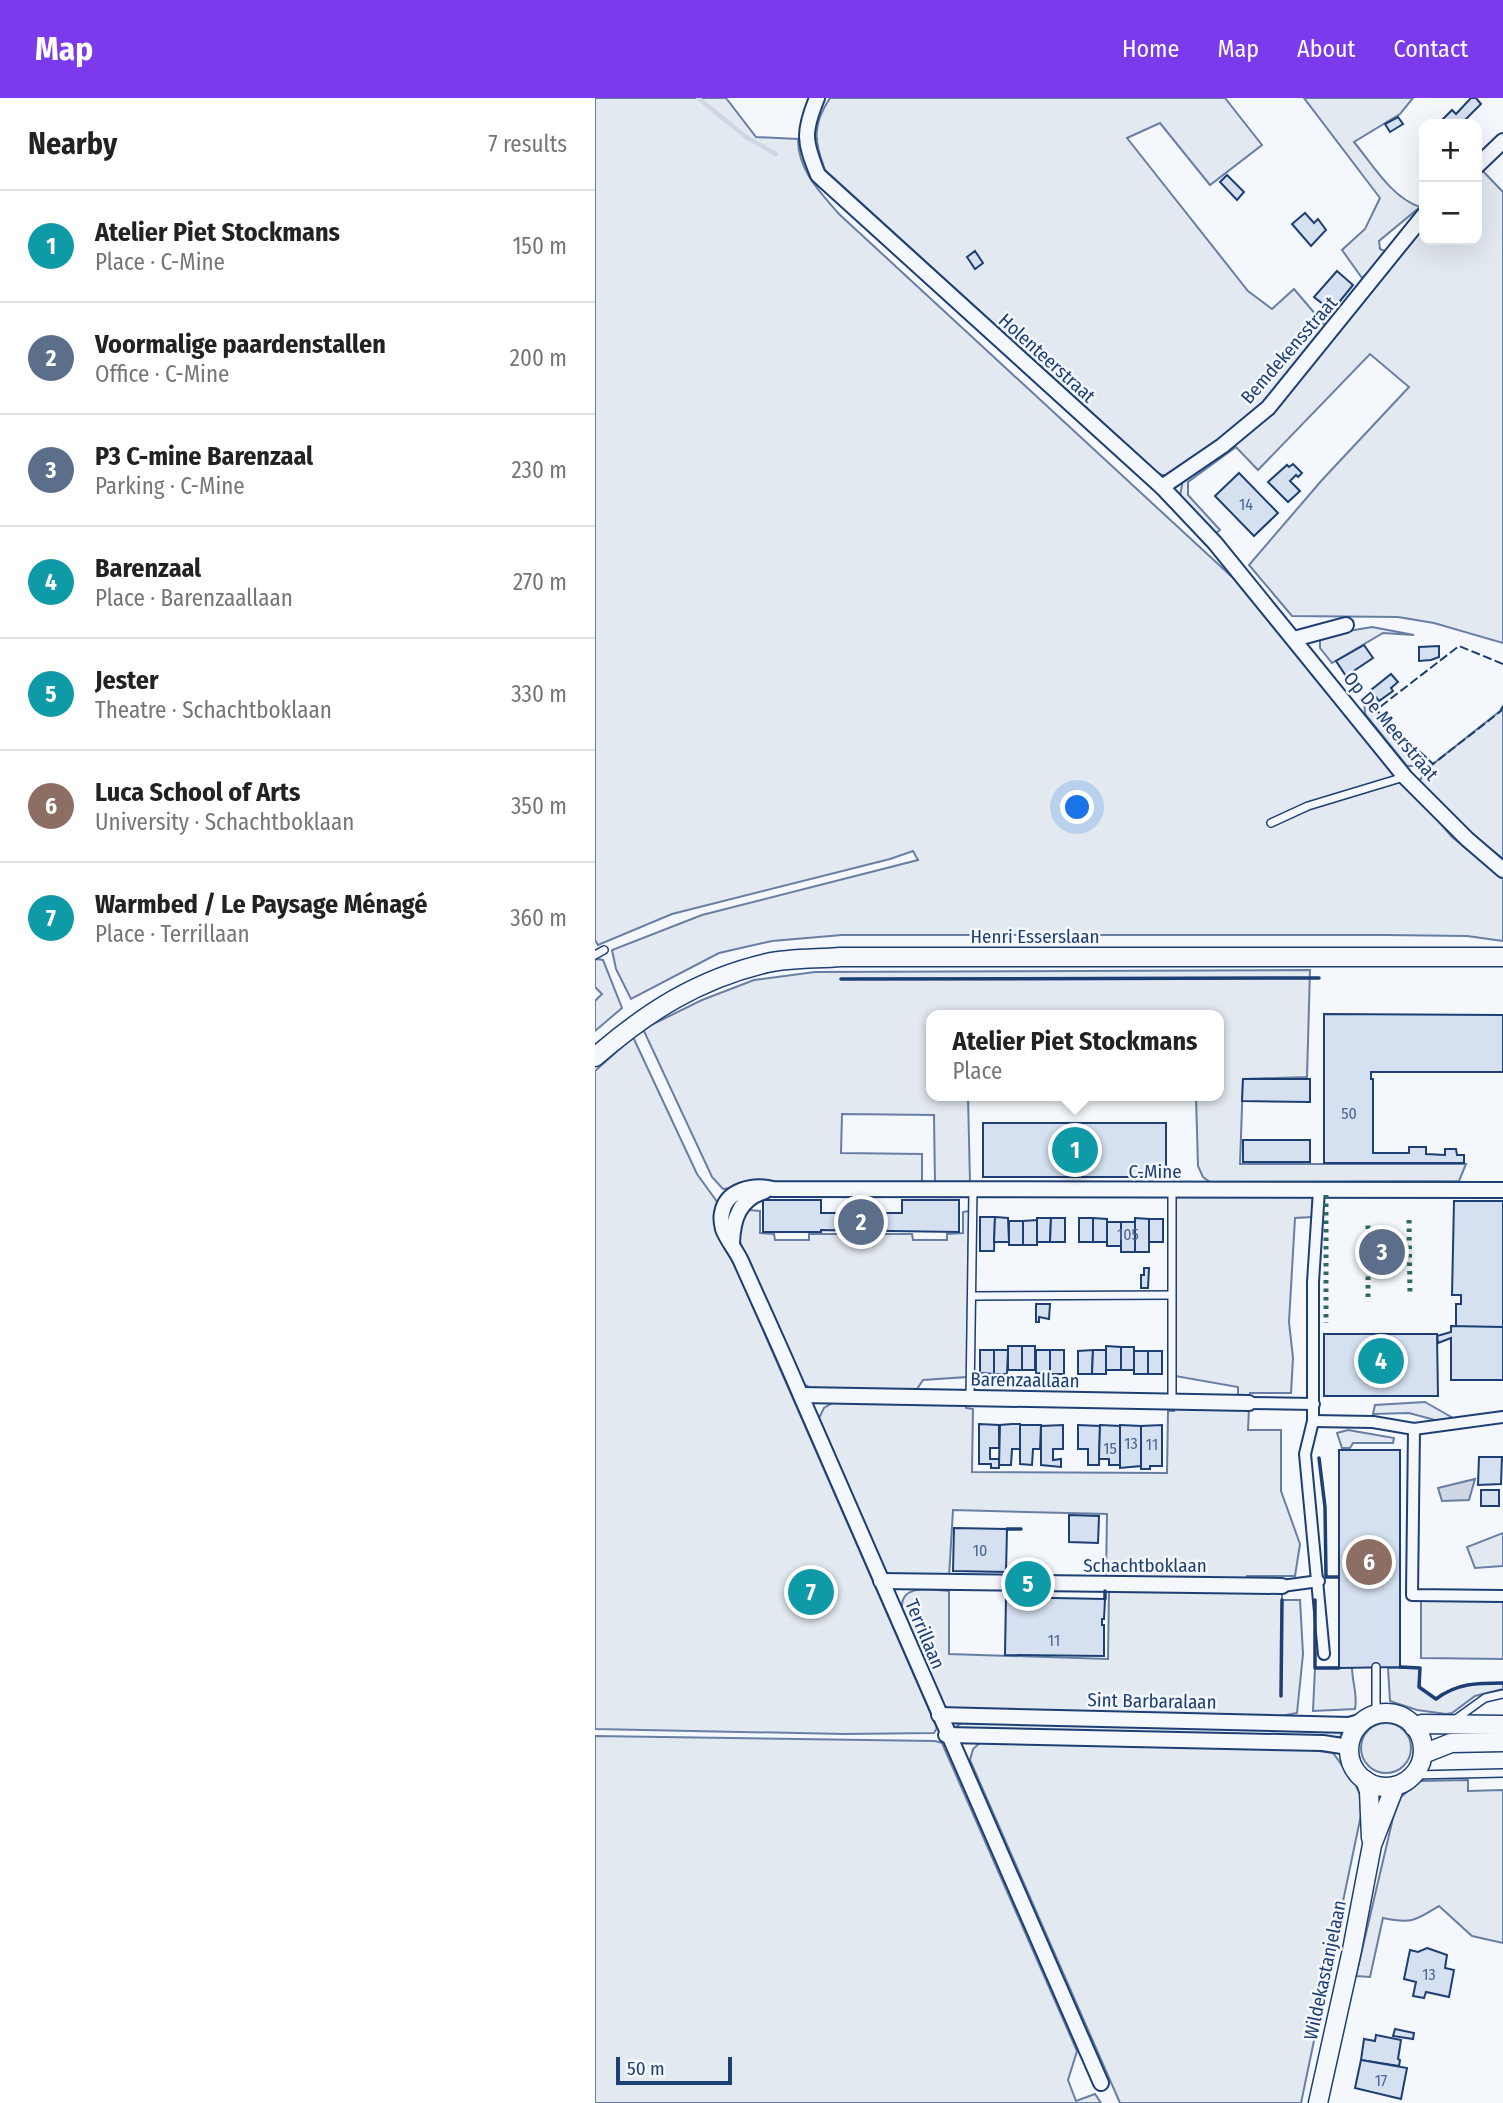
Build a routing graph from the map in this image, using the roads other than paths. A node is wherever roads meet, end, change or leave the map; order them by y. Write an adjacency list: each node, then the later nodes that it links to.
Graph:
1 (817, 98): 5 (street, Holenteerstraat)
2 (1503, 141): 3 (street)
3 (1482, 161)
4 (1419, 221): 5 (street, Bemdekensstraat)
5 (1161, 487): 7 (street, Holenteerstraat)
6 (1346, 625): 7 (street)
7 (1294, 639): 8 (street, Op De Meerstraat)
8 (1405, 777): 9 (lane); 10 (street, Op De Meerstraat)
9 (1271, 823)
10 (1503, 870)
11 (604, 950): 12 (lane)
12 (595, 955)
13 (1503, 957): 14 (street, Henri Esserslaan)
14 (595, 1058)
15 (773, 1189): 16 (street, C-Mine); 20 (street, C-Mine); 21 (street)
16 (973, 1190): 17 (street, C-Mine); 23 (lane)
17 (1172, 1190): 18 (street, C-Mine); 22 (lane)
18 (1319, 1190): 19 (street, C-Mine); 29 (street)
19 (1503, 1190)
20 (727, 1200): 21 (street, Terrillaan)
21 (732, 1244): 24 (street, Terrillaan)
22 (1171, 1295): 23 (lane); 27 (lane)
23 (973, 1296): 26 (lane)
24 (801, 1395): 25 (street, Barenzaallaan); 30 (street, Terrillaan)
25 (836, 1397): 26 (street, Barenzaallaan); 30 (street)
26 (970, 1399): 27 (street, Barenzaallaan)
27 (1172, 1401): 28 (street, Barenzaallaan)
28 (1249, 1403): 29 (street)
29 (1314, 1404): 32 (street)
30 (808, 1411): 34 (street, Terrillaan)
31 (1503, 1417): 33 (street)
32 (1313, 1421): 33 (street); 35 (street)
33 (1413, 1429): 38 (street)
34 (881, 1581): 36 (street, Schachtboklaan); 39 (street, Terrillaan)
35 (1319, 1581): 37 (street); 40 (street)
36 (914, 1583): 37 (street, Schachtboklaan); 39 (street)
37 (1282, 1586)
38 (1503, 1596)
39 (888, 1598): 43 (street, Terrillaan)
40 (1324, 1654)
41 (1376, 1667): 44 (lane)
42 (1503, 1694): 45 (lane)
43 (939, 1715): 44 (street, Sint Barbaralaan); 48 (street, Terrillaan)
44 (1370, 1717): 47 (street); 50 (street)
45 (1450, 1724): 46 (street); 47 (street)
46 (1503, 1725)
47 (1414, 1727): 51 (street)
48 (946, 1735): 50 (street, Sint Barbaralaan); 57 (street, Terrillaan)
49 (1503, 1742): 51 (street)
50 (1349, 1751): 54 (street, Wildekastanjelaan)
51 (1423, 1754): 53 (street)
52 (1503, 1773): 53 (lane)
53 (1414, 1775): 55 (street)
54 (1365, 1780): 55 (street); 56 (street, Wildekastanjelaan)
55 (1395, 1786): 56 (street, Wildekastanjelaan)
56 (1372, 1845): 58 (street, Wildekastanjelaan)
57 (1101, 2083)
58 (1318, 2103)

